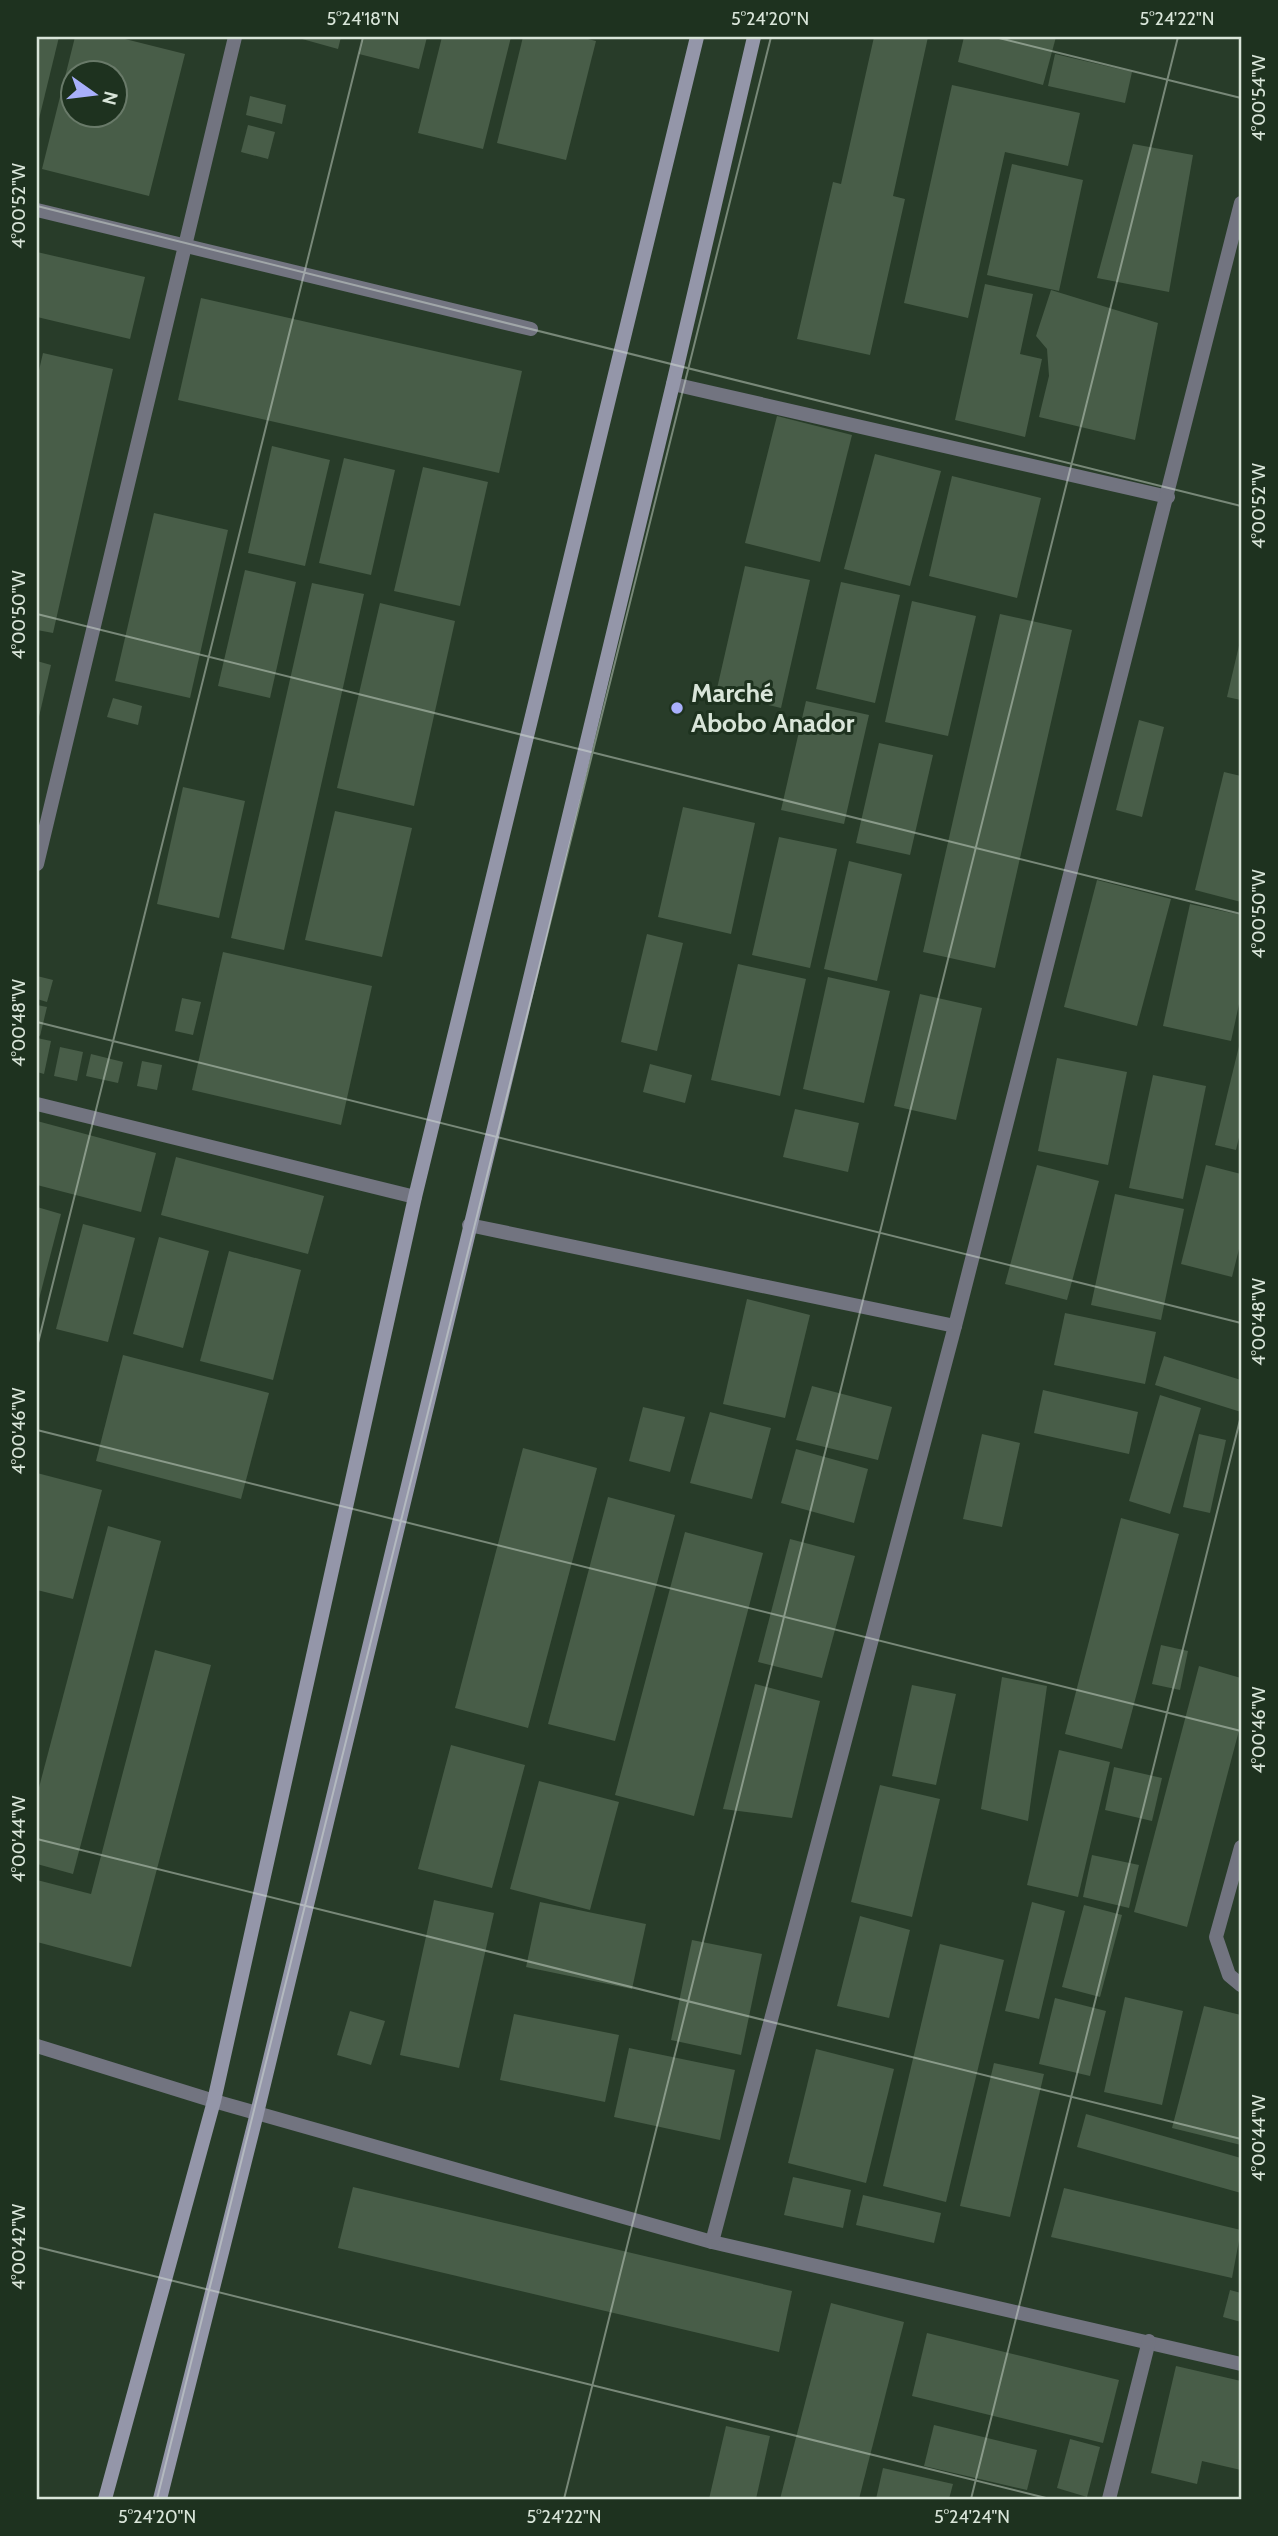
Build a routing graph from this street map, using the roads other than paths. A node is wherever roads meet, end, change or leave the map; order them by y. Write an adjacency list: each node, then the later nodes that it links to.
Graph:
1 (235, 37): 6 (street)
2 (697, 37): 12 (main road)
3 (754, 37): 8 (main road)
4 (1241, 203): 9 (street)
5 (37, 210): 6 (street)
6 (187, 245): 7 (street); 10 (street)
7 (531, 329)
8 (673, 384): 9 (street); 13 (main road)
9 (1168, 497): 14 (street)
10 (37, 864)
11 (37, 1104): 12 (street)
12 (415, 1197): 18 (main road)
13 (469, 1225): 14 (street); 19 (main road)
14 (955, 1326): 20 (street)
15 (1241, 1847): 16 (street)
16 (1241, 1985)
17 (37, 2046): 18 (street)
18 (215, 2101): 19 (street); 23 (main road)
19 (257, 2113): 20 (street); 24 (main road)
20 (712, 2242): 21 (street)
21 (1149, 2341): 22 (street); 25 (street)
22 (1241, 2364)
23 (105, 2499)
24 (160, 2499)
25 (1109, 2499)

